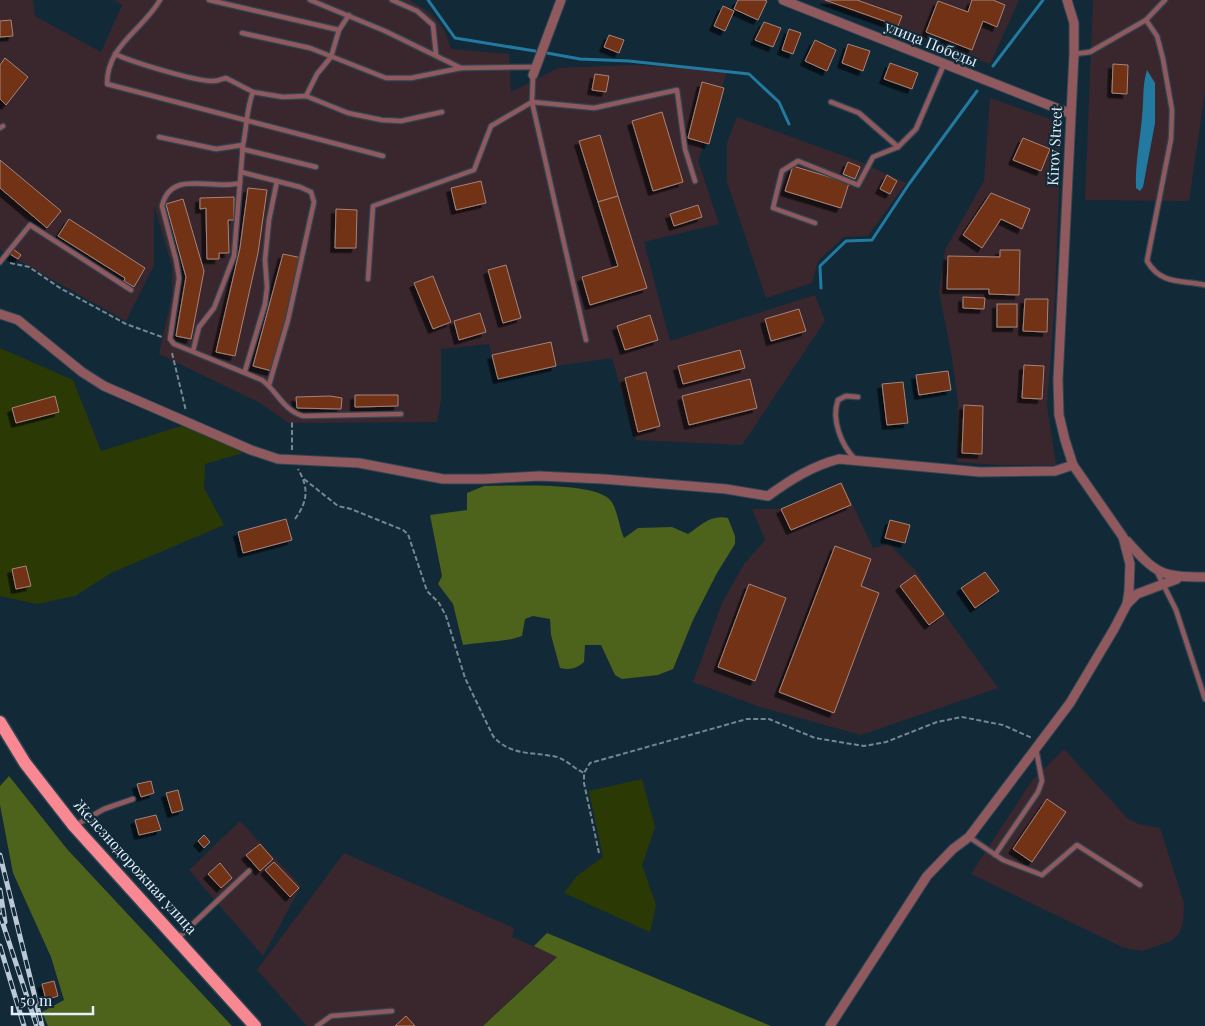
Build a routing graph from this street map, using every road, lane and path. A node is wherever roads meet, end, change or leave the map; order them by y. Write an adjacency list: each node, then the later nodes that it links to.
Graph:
1 (160, 0): 13 (lane)
2 (208, 0): 11 (lane)
3 (310, 0): 9 (lane)
4 (392, 0): 14 (lane)
5 (560, 0): 19 (street)
6 (783, 0): 17 (street, улица Победы)
7 (1067, 0): 15 (street, Kirov Street)
8 (1165, 0): 10 (lane)
9 (349, 15): 11 (lane); 14 (lane)
10 (1146, 20): 15 (lane); 39 (lane)
11 (339, 30): 16 (lane)
12 (242, 33): 16 (lane)
13 (115, 54): 20 (lane); 26 (lane)
14 (436, 54): 18 (lane)
15 (1074, 54): 25 (street, Kirov Street)
16 (331, 57): 18 (lane); 21 (lane)
17 (944, 64): 25 (street, улица Победы); 29 (lane)
18 (461, 68): 19 (lane)
19 (534, 71): 22 (lane)
20 (253, 92): 21 (lane); 26 (lane)
21 (306, 96): 24 (lane)
22 (532, 102): 34 (lane); 38 (lane); 42 (lane)
23 (832, 102): 29 (lane)
24 (442, 112)
25 (1069, 114): 51 (street, Kirov Street)
26 (246, 120): 28 (lane); 30 (lane)
27 (159, 137): 28 (lane)
28 (243, 147): 31 (lane); 32 (lane)
29 (898, 147): 36 (lane)
30 (383, 156)
31 (316, 167)
32 (241, 172): 33 (lane); 35 (lane)
33 (277, 181): 45 (lane); 46 (lane)
34 (695, 181)
35 (240, 183): 43 (lane); 44 (lane)
36 (815, 223)
37 (0, 262): 40 (lane); 43 (path)
38 (368, 279)
39 (1205, 285)
40 (131, 290)
41 (0, 314): 49 (street)
42 (586, 340)
43 (174, 344): 44 (lane); 49 (path)
44 (193, 352): 45 (lane)
45 (245, 372): 46 (lane)
46 (269, 385): 48 (lane)
47 (858, 397): 50 (lane)
48 (401, 414)
49 (186, 421): 50 (street)
50 (856, 460): 51 (street)
51 (1073, 465): 53 (street, Kirov Street)
52 (304, 479): 62 (path)
53 (1124, 537): 54 (street, Kirov Street); 58 (street)
54 (1156, 572): 55 (street); 57 (lane)
55 (1180, 578): 56 (street); 57 (street)
56 (1205, 578)
57 (1164, 583): 58 (street); 59 (lane)
58 (1127, 604): 61 (street)
59 (1205, 699)
60 (0, 722): 64 (main road, Железнодорожная улица)
61 (1038, 746): 62 (path); 65 (street); 67 (lane)
62 (584, 773): 66 (path)
63 (132, 799): 64 (lane)
64 (74, 826): 70 (main road, Железнодорожная улица)
65 (969, 838): 67 (lane); 74 (street)
66 (599, 853)
67 (995, 855): 69 (lane)
68 (249, 872): 70 (lane)
69 (1140, 885)
70 (177, 938): 72 (main road, Железнодорожная улица)
71 (392, 1011): 73 (lane)
72 (255, 1026)
73 (317, 1026)
74 (830, 1026)

